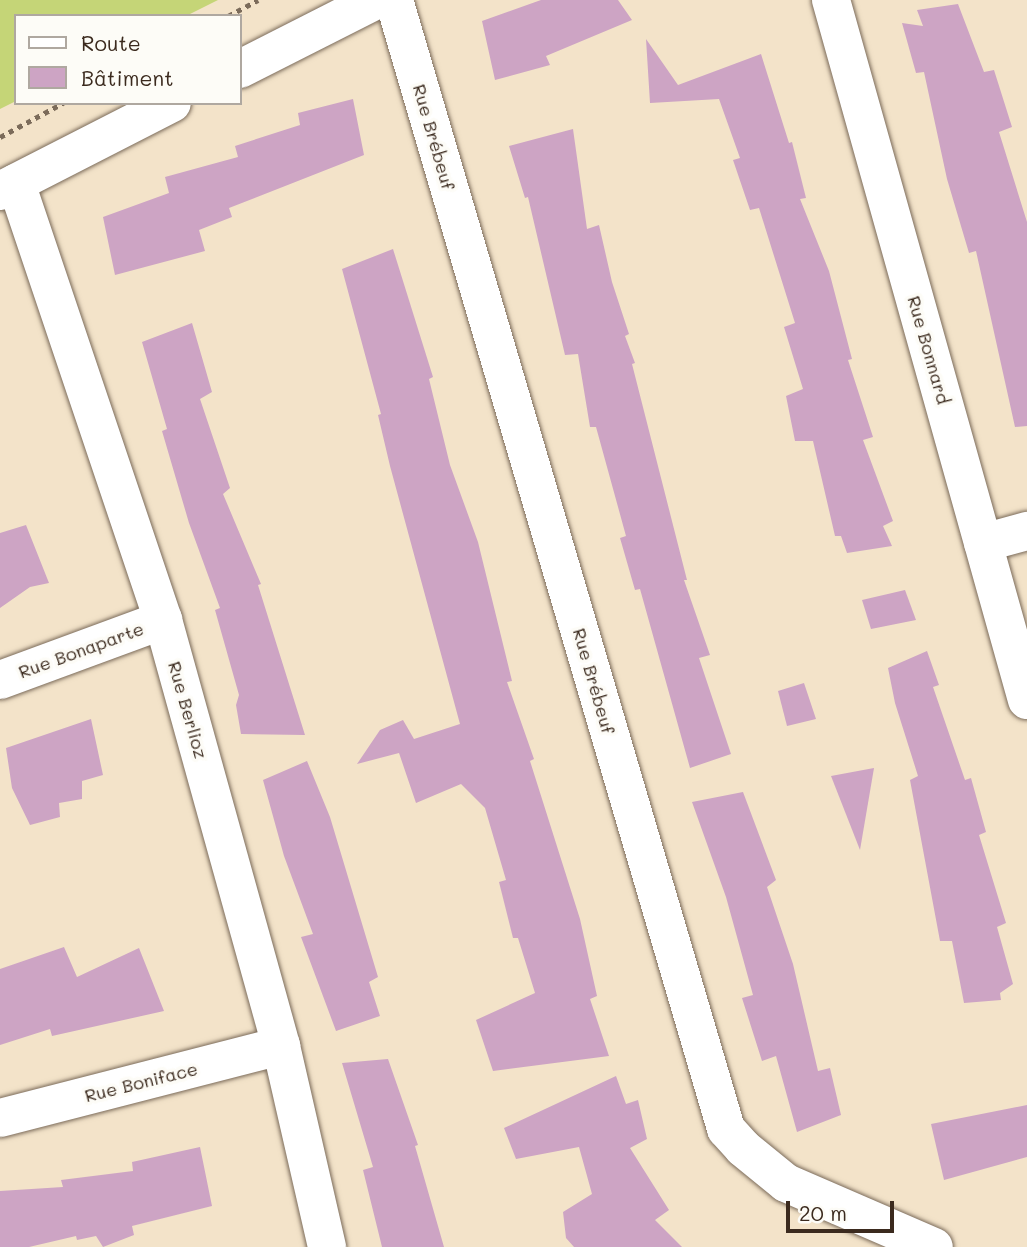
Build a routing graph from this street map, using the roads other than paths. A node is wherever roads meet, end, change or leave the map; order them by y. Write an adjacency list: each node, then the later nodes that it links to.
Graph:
1 (376, 0): 4 (street)
2 (394, 0): 15 (street, Rue Brébeuf)
3 (831, 0): 8 (street, Rue Bonnard)
4 (242, 68)
5 (168, 105): 6 (street)
6 (8, 187): 9 (street, Rue Berlioz)
7 (1027, 531): 8 (street)
8 (983, 543): 11 (street, Rue Bonnard)
9 (163, 620): 10 (street, Rue Bonaparte); 12 (street, Rue Berlioz)
10 (0, 680)
11 (1027, 700)
12 (281, 1046): 13 (street, Rue Boniface); 14 (street, Rue Berlioz)
13 (0, 1118)
14 (327, 1247)
15 (934, 1247)

